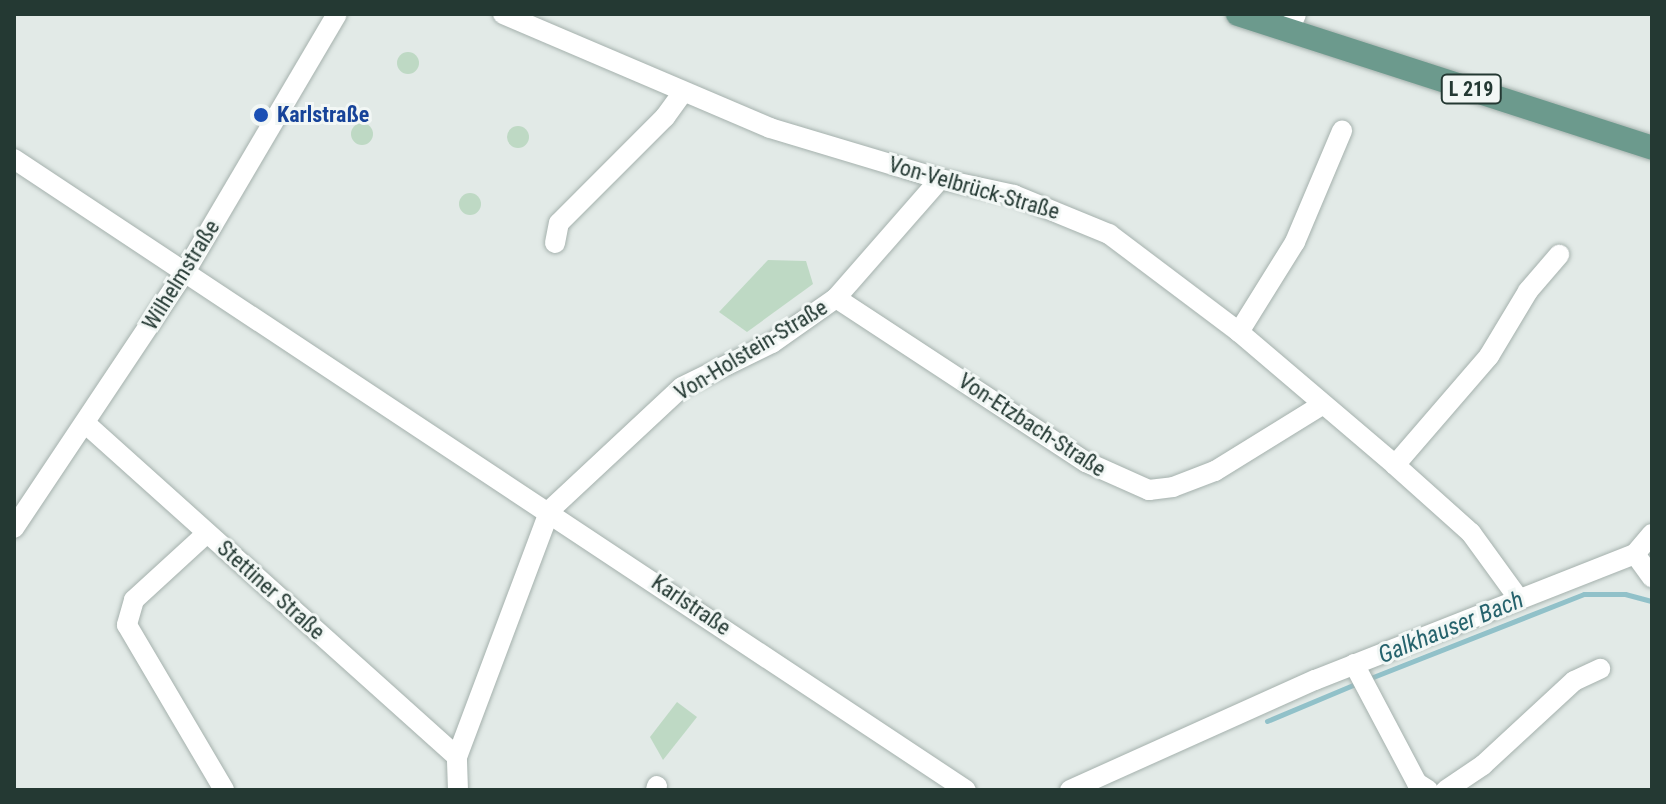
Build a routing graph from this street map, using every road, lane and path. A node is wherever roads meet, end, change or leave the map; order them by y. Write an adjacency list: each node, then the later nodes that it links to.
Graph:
1 (337, 14): 12 (street, Wilhelmstraße)
2 (503, 14): 5 (street, Von-Velbrück-Straße)
3 (1238, 14): 4 (main road, L 219)
4 (1293, 22): 7 (main road, L 219)
5 (683, 92): 9 (street, Von-Velbrück-Straße); 10 (street)
6 (1342, 131): 14 (street)
7 (1652, 148)
8 (14, 159): 12 (street, Karlstraße)
9 (940, 179): 13 (street, Von-Holstein-Straße); 14 (street, Von-Velbrück-Straße)
10 (555, 243)
11 (1559, 255): 17 (street)
12 (185, 272): 16 (street, Wilhelmstraße); 18 (street, Karlstraße)
13 (836, 298): 15 (street, Von-Etzbach-Straße); 18 (street, Von-Holstein-Straße)
14 (1239, 332): 15 (street, Von-Velbrück-Straße)
15 (1322, 405): 17 (street, Von-Velbrück-Straße)
16 (85, 423): 19 (street, Wilhelmstraße); 20 (street, Stettiner Straße)
17 (1395, 465): 24 (street, Von-Velbrück-Straße)
18 (550, 510): 27 (street); 30 (street, Karlstraße)
19 (14, 528)
20 (207, 533): 27 (street, Stettiner Straße); 28 (street)
21 (1652, 534): 22 (street)
22 (1635, 554): 23 (street); 24 (street)
23 (1652, 577)
24 (1519, 599): 25 (street)
25 (1354, 664): 31 (street); 32 (street)
26 (1600, 669): 33 (street)
27 (457, 757): 29 (street)
28 (224, 790)
29 (458, 790)
30 (966, 790)
31 (1070, 790)
32 (1428, 790)
33 (1446, 790)

